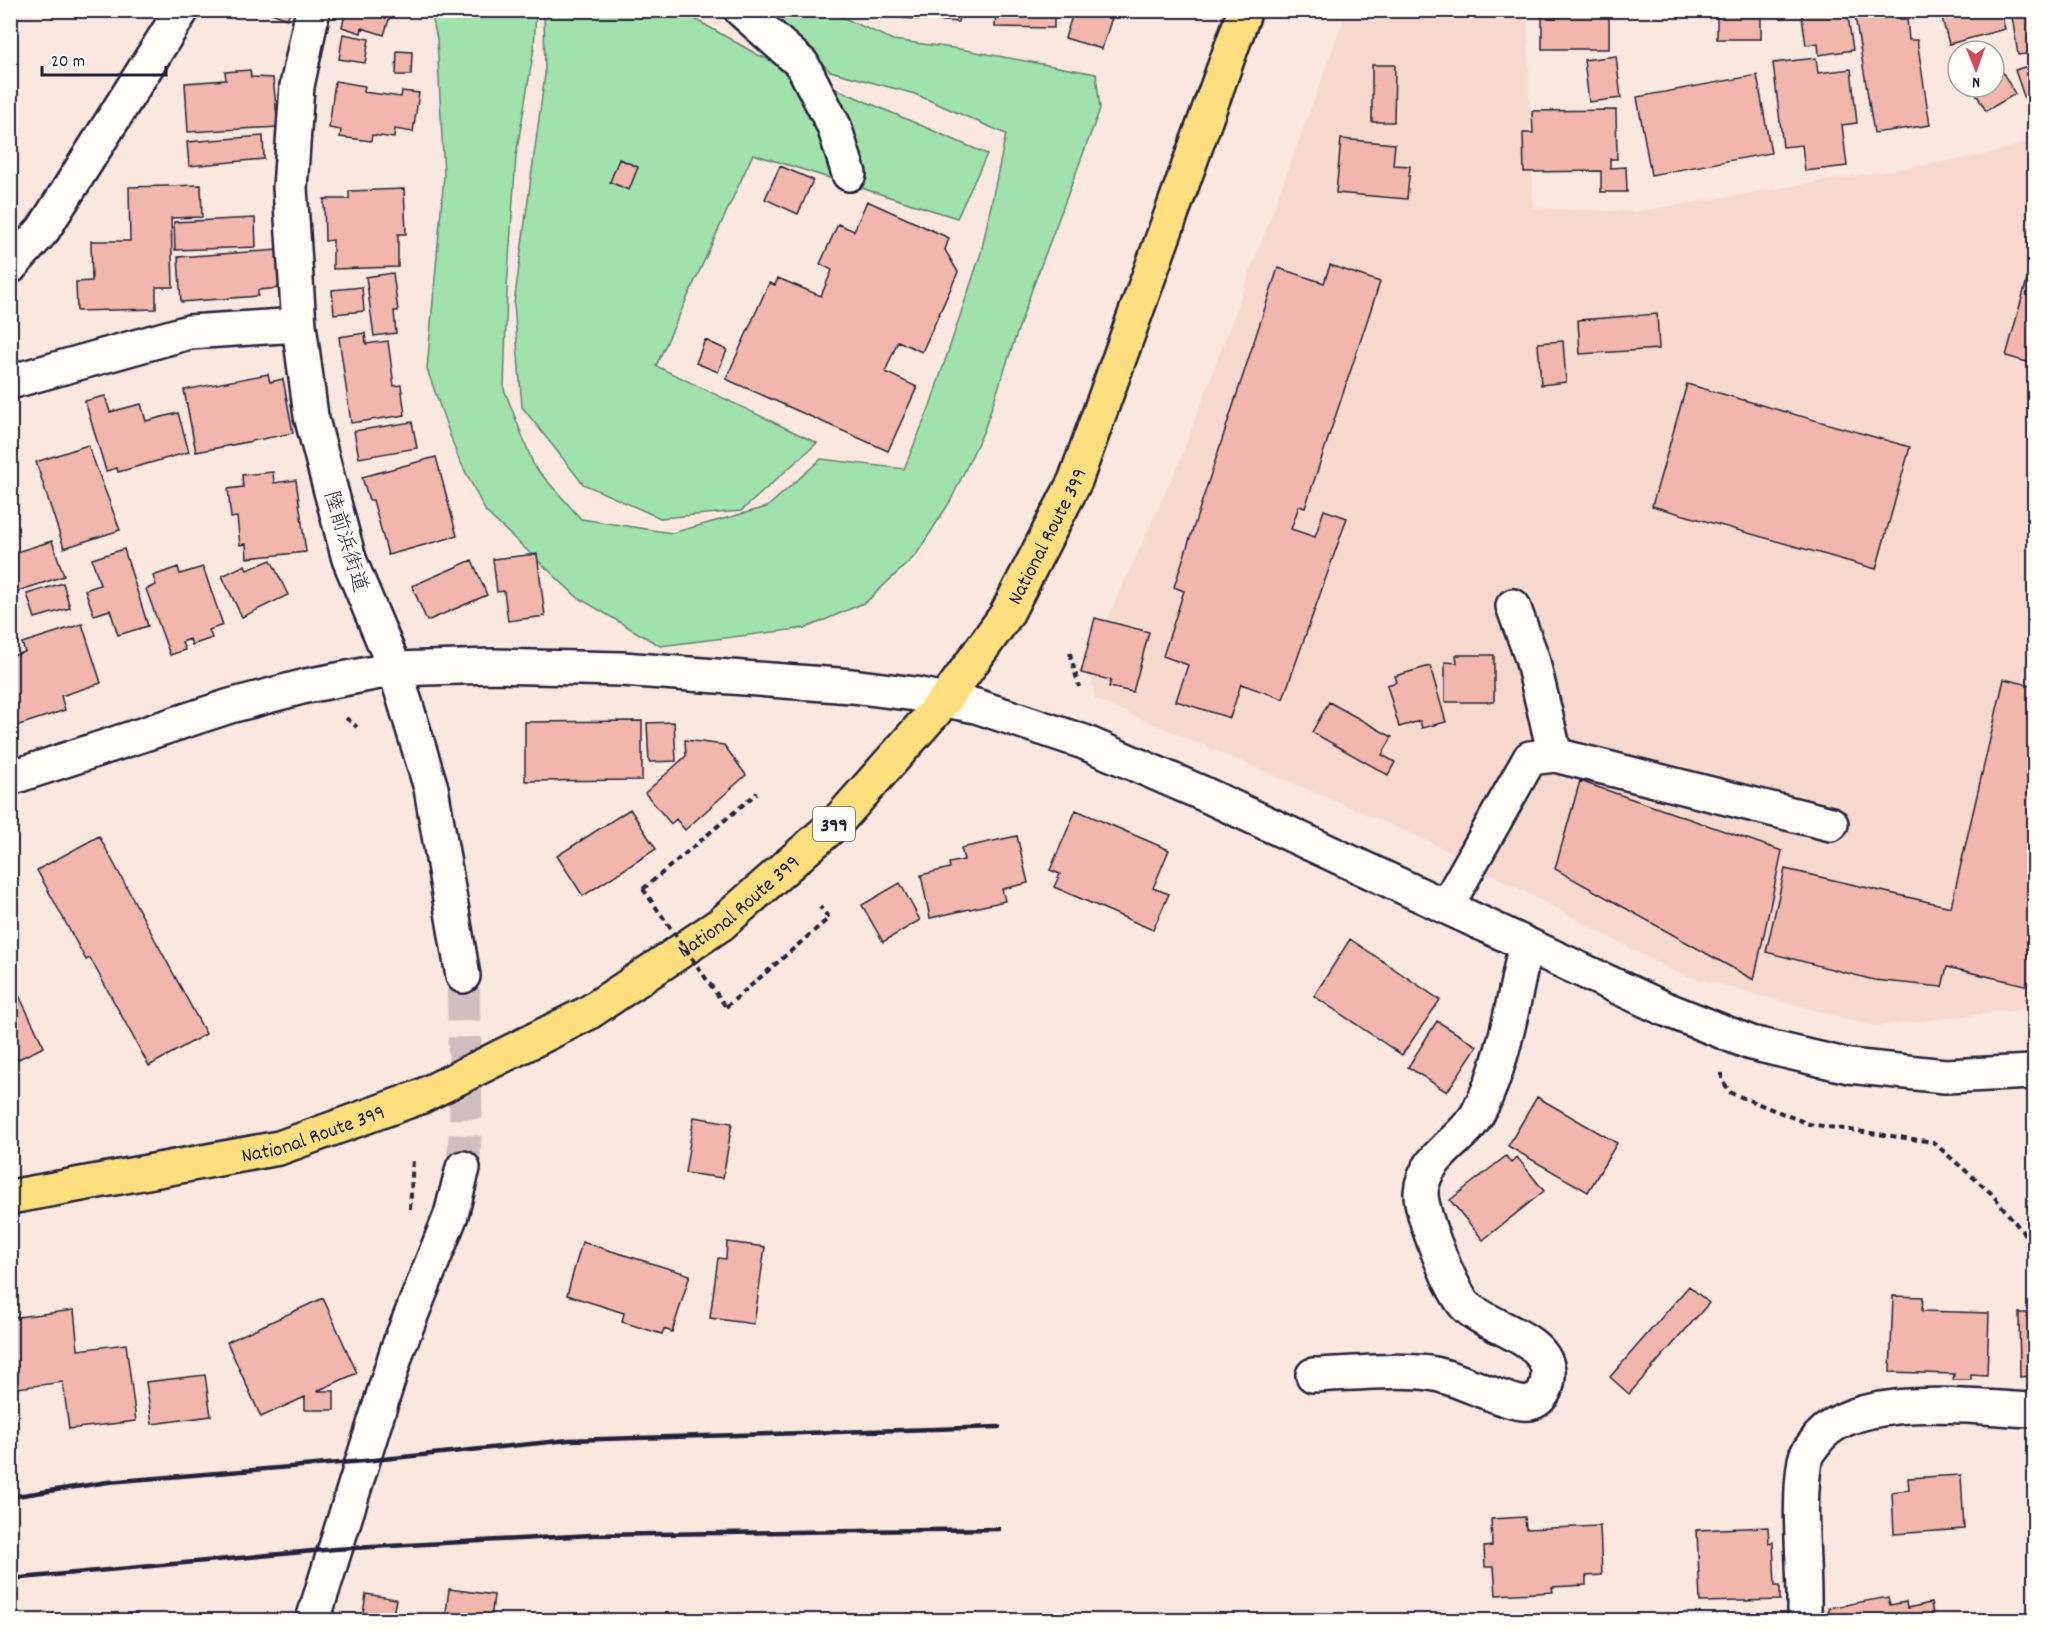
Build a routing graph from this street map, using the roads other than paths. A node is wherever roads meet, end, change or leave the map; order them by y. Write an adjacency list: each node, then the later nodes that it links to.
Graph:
1 (182, 10): 6 (street)
2 (314, 10): 7 (street, 陸前浜街道)
3 (741, 10): 5 (street)
4 (1245, 10): 11 (highway, National Route 399 / 399)
5 (849, 174)
6 (10, 267)
7 (299, 325): 8 (street); 10 (street, 陸前浜街道)
8 (10, 382)
9 (1513, 606): 12 (street)
10 (396, 669): 11 (street); 13 (street); 17 (street, 陸前浜街道)
11 (945, 700): 15 (street); 20 (highway, National Route 399 / 399)
12 (1555, 755): 14 (street); 15 (street)
13 (10, 778)
14 (1831, 824)
15 (1446, 907): 16 (street)
16 (1526, 944): 18 (street); 21 (street)
17 (464, 976)
18 (2034, 1072)
19 (463, 1168): 24 (street)
20 (10, 1197)
21 (1313, 1375)
22 (2034, 1410): 23 (street)
23 (1804, 1610)
24 (313, 1620)

